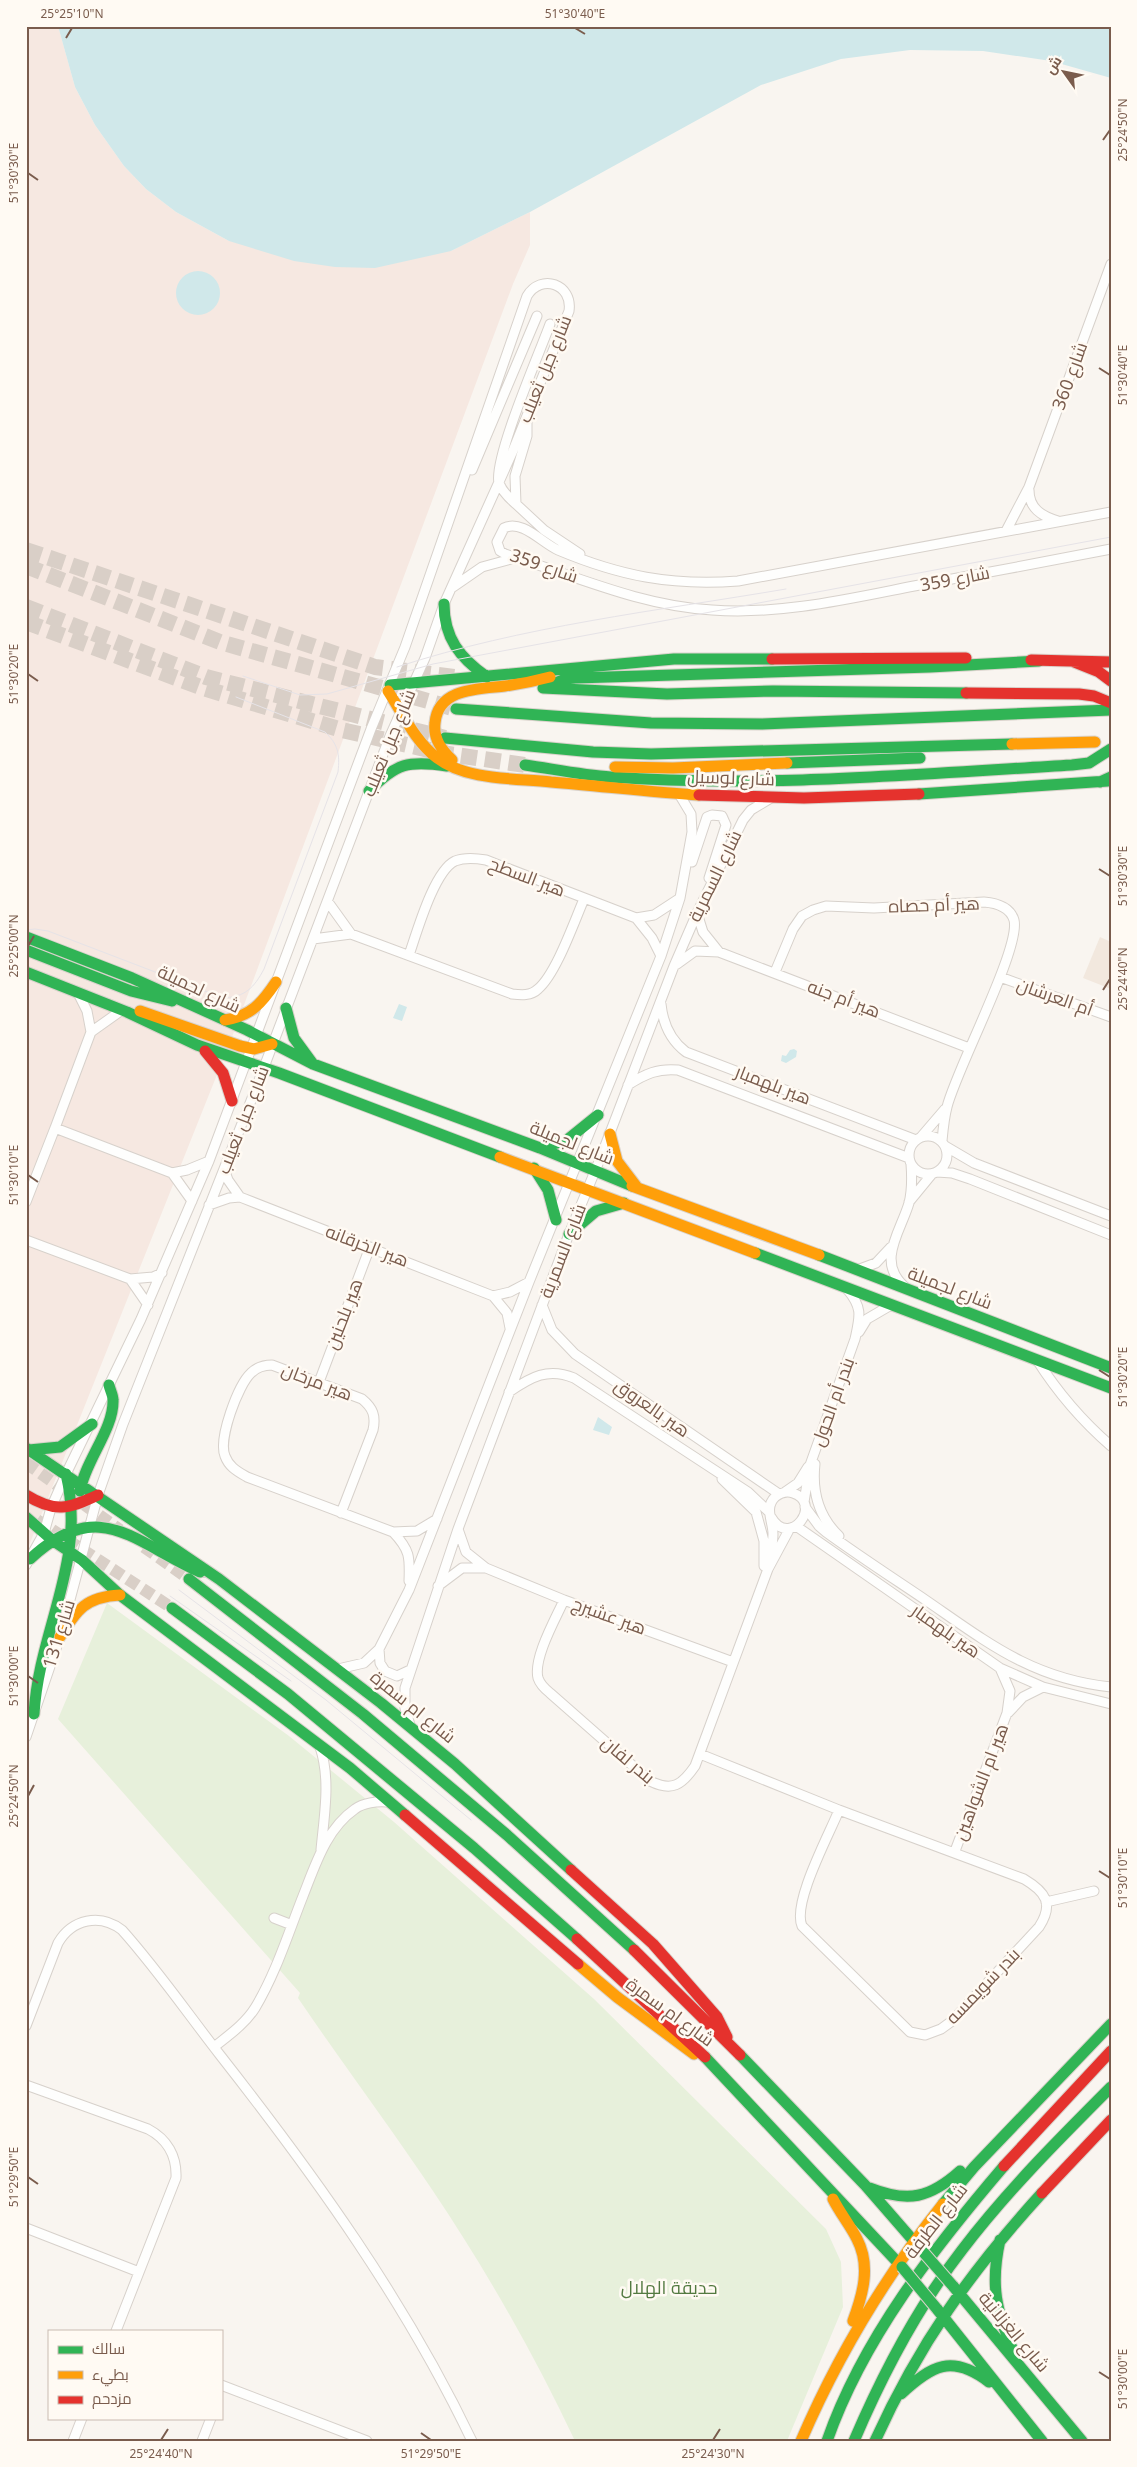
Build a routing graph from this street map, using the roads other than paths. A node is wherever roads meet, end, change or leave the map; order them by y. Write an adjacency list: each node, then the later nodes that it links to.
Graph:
1 (1111, 264): 6 (street, شارع 360)
2 (537, 316): 11 (street)
3 (550, 324): 5 (street)
4 (526, 417): 5 (street, شارع جبل ثعيلب); 7 (street); 11 (street, شارع جبل ثعيلب)
5 (499, 482): 7 (street); 15 (street, شارع جبل ثعيلب)
6 (1028, 487): 9 (street); 10 (street, شارع 360)
7 (516, 504): 14 (street)
8 (1111, 512): 9 (street, شارع 359)
9 (1061, 521): 10 (street, شارع 359)
10 (1006, 531): 14 (street, شارع 359)
11 (440, 547): 24 (street, شارع جبل ثعيلب)
12 (1111, 549): 13 (street, شارع 359)
13 (520, 558): 14 (street, شارع 359); 15 (street)
14 (590, 561)
15 (450, 591): 16 (street, شارع جبل ثعيلب)
16 (444, 604): 21 (main road); 23 (street, شارع جبل ثعيلب)
17 (1039, 661): 18 (main road); 20 (main road); 25 (main road)
18 (1074, 662): 19 (main road); 22 (main road)
19 (1111, 662)
20 (598, 665): 21 (main road); 33 (main road)
21 (487, 677): 23 (main road)
22 (1111, 681)
23 (414, 683): 24 (main road); 27 (street, شارع جبل ثعيلب)
24 (389, 688): 27 (main road, شارع لوسيل); 55 (street, شارع جبل ثعيلب)
25 (1111, 703)
26 (456, 709): 28 (main road)
27 (401, 710): 33 (main road, شارع لوسيل); 36 (street, شارع جبل ثعيلب)
28 (1111, 710)
29 (445, 738): 31 (main road, شارع لوسيل)
30 (1095, 742): 31 (main road, شارع لوسيل)
31 (1071, 743): 32 (main road)
32 (1111, 749)
33 (461, 768): 36 (main road); 37 (main road, شارع لوسيل)
34 (1111, 777): 35 (main road)
35 (1105, 781): 38 (main road, شارع لوسيل)
36 (369, 791): 41 (street, شارع جبل ثعيلب)
37 (679, 794): 38 (main road, شارع لوسيل); 39 (street, شارع السمرية)
38 (771, 798): 42 (street, شارع السمرية)
39 (680, 898): 42 (street); 43 (street); 50 (street, شارع السمرية)
40 (584, 899): 43 (street, هير السطح); 49 (street, هير السطح); 49 (street, هير السطح)
41 (328, 902): 44 (street); 46 (street, شارع جبل ثعيلب)
42 (697, 913): 48 (street); 51 (street, شارع السمرية)
43 (636, 918): 50 (street)
44 (351, 934): 46 (street, هير السطح); 49 (street, هير السطح)
45 (26, 937): 58 (main road, شارع لجميلة)
46 (313, 939): 59 (street, شارع جبل ثعيلب)
47 (26, 950): 58 (main road)
48 (719, 952): 51 (street, هير أم جنه); 53 (street, هير أم جنه)
49 (408, 955)
50 (661, 956): 75 (street, شارع السمرية)
51 (674, 966): 57 (street, شارع السمرية)
52 (26, 972): 56 (main road, شارع لجميلة)
53 (775, 972): 54 (street, هير أم حصاه); 66 (street, هير أم جنه)
54 (1000, 977): 61 (street, أم العرشان); 66 (street, هير أم حصاه)
55 (276, 982): 62 (main road); 64 (street, شارع جبل ثعيلب)
56 (78, 992): 60 (main road, شارع لجميلة); 63 (street)
57 (661, 1000): 72 (street, شارع السمرية); 78 (street, هير بلهمبار)
58 (184, 1003): 62 (main road, شارع لجميلة)
59 (286, 1008): 68 (street, شارع جبل ثعيلب); 70 (main road)
60 (125, 1011): 63 (street); 65 (main road, شارع لجميلة); 67 (main road)
61 (1111, 1017)
62 (223, 1020): 64 (main road, شارع لجميلة)
63 (91, 1032): 76 (street)
64 (256, 1035): 67 (street, شارع جبل ثعيلب); 68 (main road, شارع لجميلة)
65 (197, 1045): 69 (main road, شارع لجميلة); 73 (main road)
66 (969, 1048): 74 (street, هير أم حصاه)
67 (251, 1049): 68 (main road); 69 (street, شارع جبل ثعيلب)
68 (270, 1049): 69 (main road); 70 (main road, شارع لجميلة); 71 (street, شارع جبل ثعيلب)
69 (245, 1064): 71 (main road, شارع لجميلة); 73 (street, شارع جبل ثعيلب)
70 (313, 1064): 80 (main road, شارع لجميلة)
71 (264, 1069): 84 (main road, شارع لجميلة); 85 (street, شارع جبل ثعيلب)
72 (628, 1085): 77 (street, شارع السمرية); 82 (street, هير بلهمبار)
73 (232, 1101): 81 (street, شارع جبل ثعيلب)
74 (947, 1107): 78 (street, هير أم حصاه); 79 (street, هير أم حصاه)
75 (598, 1115): 80 (main road); 83 (street, شارع السمرية)
76 (54, 1128): 87 (street); 94 (street)
77 (610, 1134): 86 (street, شارع السمرية); 91 (main road)
78 (918, 1139): 79 (street); 82 (street)
79 (944, 1144): 88 (street); 98 (street)
80 (540, 1148): 83 (main road, شارع لجميلة)
81 (208, 1161): 87 (street); 93 (street, شارع جبل ثعيلب)
82 (910, 1161): 88 (street); 95 (street)
83 (578, 1163): 86 (main road, شارع لجميلة); 89 (street, شارع السمرية)
84 (534, 1168): 89 (main road, شارع لجميلة); 99 (main road)
85 (224, 1169): 92 (street); 97 (street, شارع جبل ثعيلب)
86 (596, 1171): 90 (street, شارع السمرية); 91 (main road, شارع لجميلة)
87 (172, 1173): 93 (street)
88 (934, 1173): 95 (street); 101 (street)
89 (570, 1182): 90 (main road, شارع لجميلة); 99 (street, شارع السمرية)
90 (588, 1189): 96 (main road, شارع لجميلة); 100 (street, شارع السمرية)
91 (639, 1190): 105 (main road, شارع لجميلة)
92 (240, 1198): 97 (street); 103 (street, هير الخرقانه)
93 (192, 1201): 106 (street, شارع جبل ثعيلب)
94 (26, 1202)
95 (909, 1202): 104 (street)
96 (624, 1204): 100 (main road); 109 (main road, شارع لجميلة)
97 (209, 1205): 133 (street, شارع جبل ثعيلب)
98 (1111, 1216)
99 (556, 1220): 108 (street, شارع السمرية)
100 (569, 1234): 113 (street, شارع السمرية)
101 (1111, 1235)
102 (26, 1240): 107 (street)
103 (370, 1247): 111 (street, هير الخرقانه); 119 (street, هير بلحنين)
104 (891, 1247): 105 (street); 110 (street)
105 (856, 1270): 110 (main road, شارع لجميلة)
106 (162, 1273): 107 (street); 112 (street, شارع جبل ثعيلب)
107 (130, 1279): 112 (street)
108 (529, 1282): 111 (street); 115 (street, شارع السمرية)
109 (847, 1288): 114 (main road, شارع لجميلة); 116 (street, بندر أم الحول)
110 (912, 1292): 118 (main road, شارع لجميلة)
111 (492, 1296): 115 (street, هير الخرقانه)
112 (148, 1305): 120 (street, شارع جبل ثعيلب)
113 (542, 1305): 122 (street, شارع السمرية); 131 (street, هير بالعروق)
114 (891, 1305): 116 (street, بندر أم الحول); 117 (main road, شارع لجميلة)
115 (510, 1331): 140 (street, شارع السمرية)
116 (855, 1338): 124 (street, بندر أم الحول)
117 (1035, 1358): 121 (main road, شارع لجميلة); 125 (street)
118 (1111, 1368)
119 (319, 1382): 137 (street, هير مرخان); 137 (street, هير مرخان)
120 (109, 1385): 123 (street, شارع جبل ثعيلب); 130 (main road)
121 (1111, 1388)
122 (509, 1392): 128 (street, هير بالعروق); 143 (street, شارع السمرية)
123 (92, 1424): 126 (main road); 129 (street, شارع جبل ثعيلب)
124 (819, 1440): 127 (street, بندر أم الحول); 147 (street, هير بلهمبار)
125 (1111, 1446)
126 (28, 1449): 129 (main road, شارع ام سمرة)
127 (810, 1465): 131 (street, بندر أم الحول); 134 (street, بندر أم الحول)
128 (719, 1472): 138 (street, هير بالعروق); 156 (street, هير بالعروق)
129 (66, 1474): 130 (main road, شارع ام سمرة); 135 (main road); 136 (street, شارع جبل ثعيلب)
130 (81, 1484): 133 (main road, شارع ام سمرة); 135 (main road)
131 (781, 1493): 134 (street); 138 (street)
132 (26, 1495): 136 (main road)
133 (98, 1495): 135 (main road); 142 (street, شارع جبل ثعيلب); 153 (main road, شارع ام سمرة)
134 (804, 1504): 141 (street); 147 (street, هير بلهمبار)
135 (75, 1506): 136 (main road); 142 (main road)
136 (51, 1508): 145 (street, شارع جبل ثعيلب)
137 (340, 1513): 144 (street, هير مرخان)
138 (770, 1514): 141 (street); 151 (street, بندر لفان)
139 (26, 1517): 145 (main road, شارع ام سمرة)
140 (437, 1519): 144 (street, هير مرخان); 155 (street, شارع السمرية)
141 (793, 1527): 151 (street, بندر لفان); 163 (street, هير بلهمبار)
142 (79, 1529): 145 (main road); 146 (main road); 148 (main road); 153 (main road)
143 (458, 1529): 150 (street, هير عشيرج); 154 (street, شارع السمرية)
144 (392, 1532): 155 (street)
145 (48, 1536): 146 (main road, شارع ام سمرة); 149 (main road)
146 (70, 1552): 148 (main road, شارع ام سمرة); 170 (main road)
147 (861, 1556): 167 (street, هير بلهمبار)
148 (82, 1560): 157 (main road, شارع ام سمرة); 160 (street, شارع 131)
149 (28, 1562)
150 (486, 1568): 154 (street, هير عشيرج); 158 (street, هير عشيرج)
151 (768, 1569): 156 (street, بندر لفان)
152 (189, 1579): 185 (main road, شارع ام سمرة)
153 (219, 1579): 164 (main road, شارع ام سمرة)
154 (437, 1586): 165 (street, شارع السمرية)
155 (409, 1590): 161 (street, شارع السمرية)
156 (762, 1590): 162 (street, بندر لفان)
157 (120, 1595): 160 (main road); 173 (main road, شارع ام سمرة)
158 (564, 1600): 162 (street, هير عشيرج); 174 (street, بندر لفان)
159 (172, 1608): 188 (main road, شارع ام سمرة)
160 (60, 1637): 170 (street, شارع 131)
161 (379, 1649): 164 (street, شارع السمرية); 165 (street)
162 (733, 1662): 174 (street, بندر لفان)
163 (1000, 1668): 166 (street, هير بلهمبار); 169 (street, هير ام الشواهين)
164 (338, 1669): 171 (main road, شارع ام سمرة)
165 (410, 1670): 171 (street, شارع السمرية)
166 (1043, 1687): 168 (street, هير بلهمبار); 169 (street, هير ام الشواهين)
167 (1111, 1687)
168 (1111, 1704)
169 (1008, 1713): 177 (street, هير ام الشواهين)
170 (34, 1714): 172 (street, شارع 131)
171 (410, 1726): 185 (main road, شارع ام سمرة)
172 (26, 1737)
173 (320, 1747): 175 (main road, شارع ام سمرة); 178 (street)
174 (700, 1754): 176 (street)
175 (388, 1802): 178 (street); 188 (main road, شارع ام سمرة)
176 (839, 1810): 177 (street); 180 (street, بندر شويمسه)
177 (955, 1851): 180 (street)
178 (321, 1852): 182 (street)
179 (1094, 1891): 180 (street)
180 (1046, 1902)
181 (274, 1918): 182 (street)
182 (292, 1925): 186 (street)
183 (1111, 2024): 192 (main road)
184 (26, 2026): 186 (street)
185 (731, 2046): 193 (main road, شارع ام سمرة)
186 (214, 2047): 213 (street)
187 (1111, 2051): 215 (main road, شارع الطرفة)
188 (711, 2064): 194 (main road, شارع ام سمرة)
189 (26, 2085): 199 (street)
190 (1111, 2086): 216 (main road)
191 (1111, 2120): 196 (main road)
192 (987, 2154): 193 (main road); 197 (main road)
193 (864, 2185): 197 (main road, شارع ام سمرة)
194 (829, 2188): 198 (main road, شارع ام سمرة); 203 (main road)
195 (26, 2228): 199 (street)
196 (1002, 2237): 200 (main road); 204 (main road)
197 (916, 2243): 198 (main road); 200 (main road, شارع الغزلانية, bridge)
198 (900, 2266): 201 (main road, bridge); 203 (main road)
199 (139, 2272): 202 (street)
200 (955, 2289): 201 (main road); 204 (main road, شارع الغزلانية)
201 (940, 2312): 206 (main road); 207 (main road)
202 (116, 2330)
203 (848, 2343): 214 (main road)
204 (1019, 2365): 219 (main road, شارع الغزلانية)
205 (222, 2387): 212 (street)
206 (1001, 2392): 207 (main road); 218 (main road)
207 (893, 2403): 217 (main road)
208 (81, 2420): 210 (street)
209 (210, 2420): 211 (street)
210 (74, 2441)
211 (202, 2441)
212 (367, 2441)
213 (472, 2441)
214 (801, 2441)
215 (827, 2441)
216 (854, 2441)
217 (875, 2441)
218 (1042, 2441)
219 (1082, 2441)

